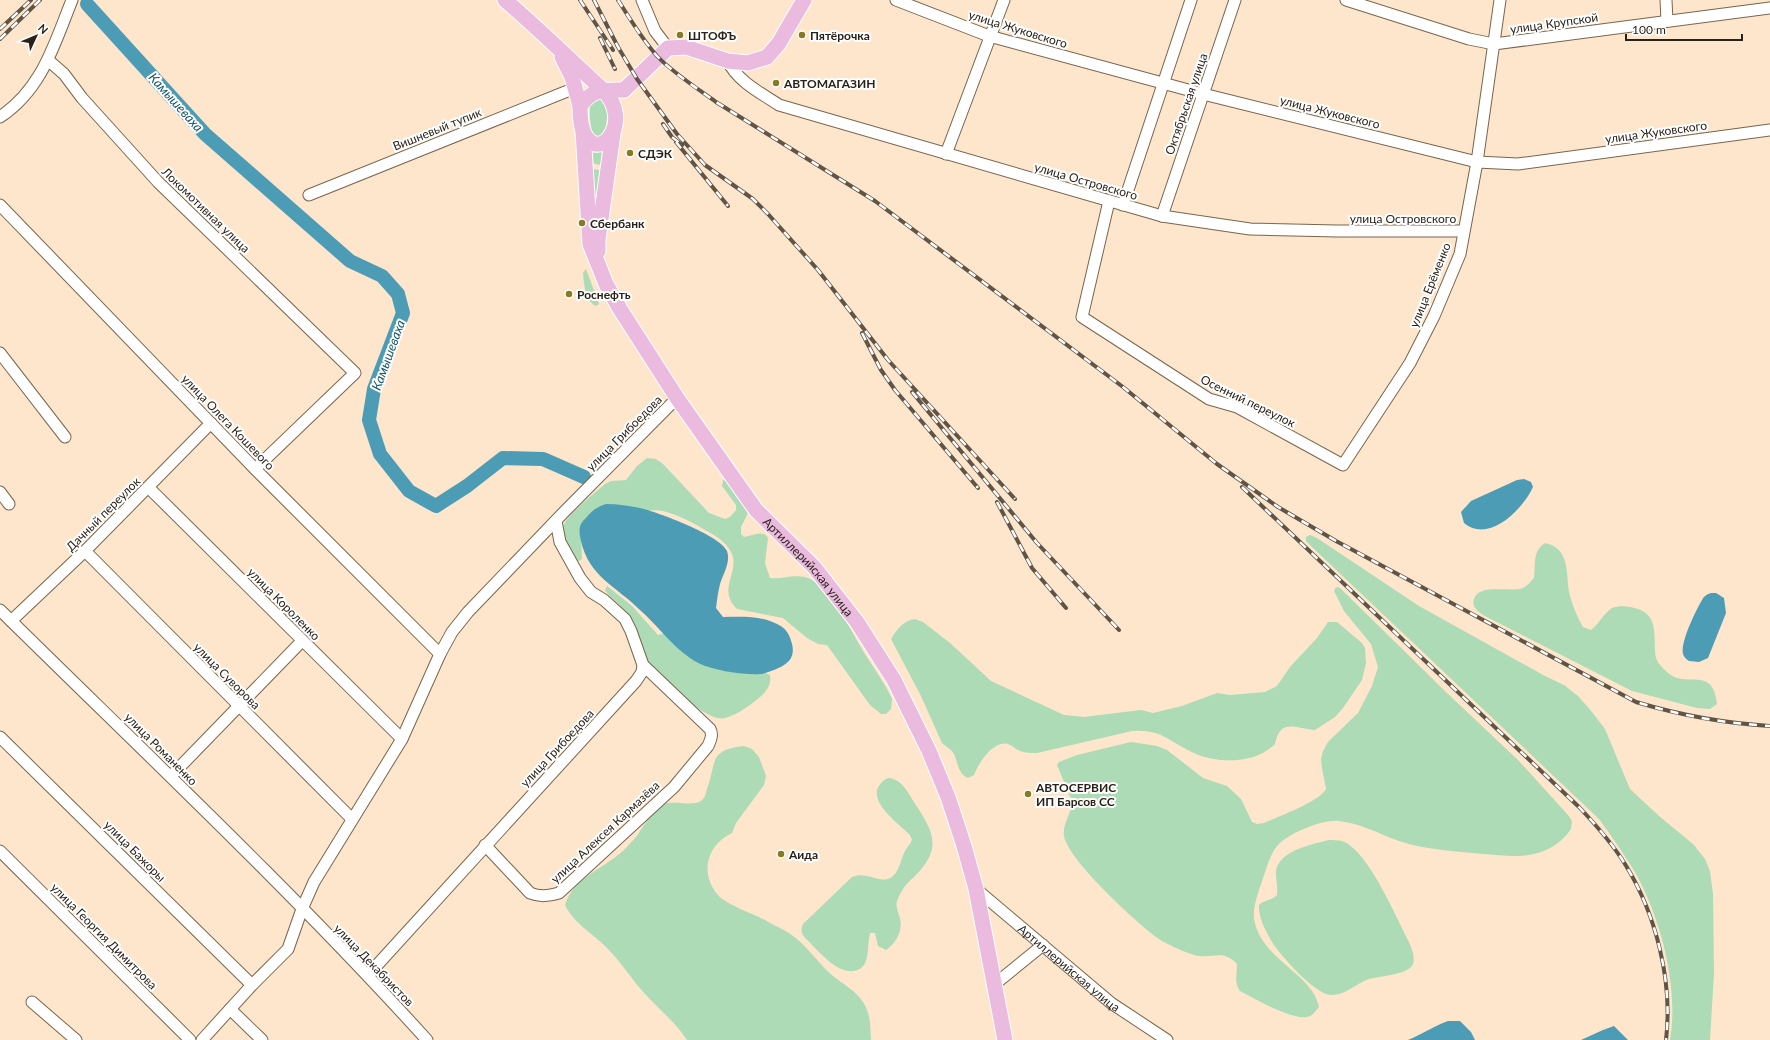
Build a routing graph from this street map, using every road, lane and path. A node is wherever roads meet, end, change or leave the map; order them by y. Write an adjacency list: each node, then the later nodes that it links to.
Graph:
1 (72, 0): 18 (street)
2 (505, 0): 16 (main road, Артиллерийская улица)
3 (642, 0): 17 (street)
4 (804, 0): 19 (main road)
5 (896, 0): 14 (street, улица Жуковского)
6 (1004, 0): 14 (street)
7 (1191, 0): 20 (street)
8 (1235, 0): 24 (street, Октябрьская улица)
9 (1346, 0): 15 (street, улица Крупской)
10 (1500, 0): 15 (street, улица Ерёменко)
11 (1666, 0): 13 (street)
12 (1770, 8): 13 (street, улица Крупской)
13 (1667, 21): 15 (street, улица Крупской)
14 (990, 36): 20 (street, улица Жуковского); 31 (street)
15 (1494, 44): 32 (street, улица Ерёменко)
16 (554, 45): 21 (main road, Артиллерийская улица); 22 (main road, Артиллерийская улица)
17 (668, 48): 19 (main road); 23 (main road)
18 (48, 60): 27 (street); 45 (street, Локомотивная улица)
19 (728, 61): 31 (street, улица Островского)
20 (1163, 83): 24 (street, улица Жуковского); 36 (street)
21 (576, 88): 25 (main road, Артиллерийская улица); 33 (street, Вишневый тупик)
22 (603, 90): 23 (main road); 25 (main road); 26 (main road, Артиллерийская улица)
23 (624, 90): 26 (main road, Артиллерийская улица)
24 (1203, 94): 32 (street, улица Жуковского); 37 (street, Октябрьская улица)
25 (580, 106): 29 (main road, Артиллерийская улица)
26 (616, 116): 30 (main road, Артиллерийская улица)
27 (0, 118)
28 (1770, 130): 32 (street, улица Жуковского)
29 (583, 131): 30 (main road); 39 (main road, Артиллерийская улица)
30 (613, 134): 39 (main road, Артиллерийская улица)
31 (946, 154): 34 (street, улица Островского)
32 (1477, 162): 38 (street, улица Ерёменко)
33 (309, 195)
34 (1109, 201): 36 (street, улица Островского); 44 (street, Осенний переулок)
35 (0, 205): 42 (street, улица Олега Кошевого)
36 (1123, 205): 37 (street, улица Островского)
37 (1162, 216): 38 (street, улица Островского)
38 (1463, 231): 44 (street, улица Ерёменко)
39 (598, 266): 41 (main road, Артиллерийская улица)
40 (0, 353): 43 (street)
41 (677, 398): 49 (street, улица Грибоедова); 63 (main road, Артиллерийская улица)
42 (211, 423): 45 (street, улица Олега Кошевого); 46 (street, Дачный переулок)
43 (65, 437)
44 (1343, 465)
45 (255, 469): 54 (street, улица Олега Кошевого)
46 (148, 487): 50 (street, Дачный переулок); 53 (street, улица Короленко)
47 (0, 492): 48 (street)
48 (9, 504)
49 (556, 521): 54 (street, улица Грибоедова); 55 (street)
50 (85, 551): 52 (street, Дачный переулок); 56 (street, улица Суворова)
51 (0, 610): 52 (street, улица Романенко)
52 (11, 621): 59 (street, улица Романенко)
53 (302, 641): 56 (street); 58 (street, улица Короленко)
54 (440, 654): 58 (street, улица Грибоедова)
55 (643, 665): 61 (street, улица Грибоедова); 61 (street, улица Алексея Кармазёва)
56 (239, 706): 59 (street); 60 (street, улица Суворова)
57 (0, 737): 68 (street, улица Бажоры)
58 (402, 739): 60 (street, улица Грибоедова)
59 (170, 776): 64 (street, улица Романенко)
60 (352, 819): 64 (street, улица Грибоедова)
61 (485, 845): 66 (street, улица Грибоедова)
62 (0, 851): 72 (street, улица Георгия Димитрова)
63 (976, 889): 65 (street, Артиллерийская улица); 67 (main road, Артиллерийская улица)
64 (302, 908): 66 (street, улица Декабристов); 68 (street, улица Грибоедова)
65 (1043, 945): 67 (street); 77 (street, Артиллерийская улица)
66 (368, 975): 75 (street, улица Декабристов)
67 (995, 984): 76 (main road, Артиллерийская улица)
68 (252, 985): 70 (street, улица Грибоедова)
69 (32, 1002): 71 (street)
70 (230, 1009): 73 (street, улица Грибоедова); 74 (street)
71 (76, 1040)
72 (190, 1040)
73 (202, 1040)
74 (262, 1040)
75 (427, 1040)
76 (1005, 1040)
77 (1167, 1040)

